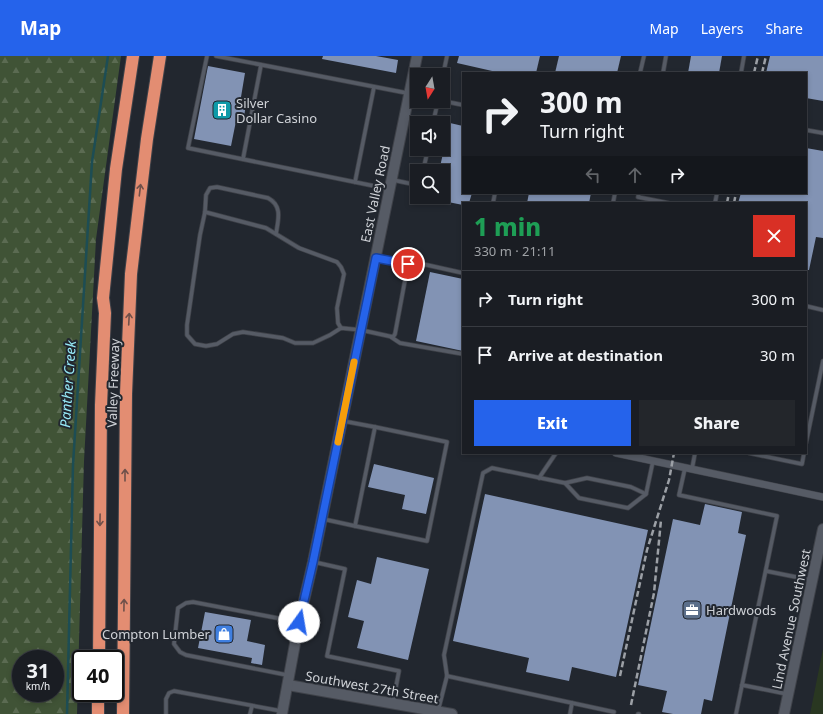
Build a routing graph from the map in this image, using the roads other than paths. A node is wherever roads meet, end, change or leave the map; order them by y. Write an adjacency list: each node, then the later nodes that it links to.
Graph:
1 (134, 56): 37 (highway, Valley Freeway)
2 (140, 56): 37 (highway)
3 (160, 56): 78 (highway, Valley Freeway, one-way to 3)
4 (207, 56): 24 (lane)
5 (216, 56): 11 (lane)
6 (417, 56): 12 (street, East Valley Road)
7 (447, 56): 13 (lane)
8 (644, 56): 14 (lane)
9 (666, 56): 15 (lane)
10 (744, 56): 16 (lane)
11 (262, 65): 17 (lane); 24 (lane)
12 (416, 68)
13 (444, 68)
14 (640, 72)
15 (663, 72)
16 (741, 72)
17 (374, 87): 18 (lane); 25 (lane)
18 (410, 94)
19 (450, 102): 20 (lane)
20 (462, 105)
21 (410, 107): 26 (street, East Valley Road)
22 (807, 130): 23 (lane)
23 (823, 133)
24 (243, 159): 25 (lane)
25 (355, 182): 26 (lane)
26 (391, 184): 27 (lane); 32 (street, East Valley Road)
27 (410, 185)
28 (639, 194): 29 (lane)
29 (649, 201)
30 (205, 212): 31 (lane); 31 (lane); 38 (lane)
31 (276, 234): 38 (lane)
32 (376, 258): 33 (lane); 39 (street, East Valley Road)
33 (408, 264): 34 (lane); 40 (lane)
34 (462, 273)
35 (807, 306): 36 (lane)
36 (823, 310)
37 (105, 313): 65 (highway, Valley Freeway, one-way to 65)
38 (341, 328): 39 (lane)
39 (361, 330): 40 (lane); 44 (street, East Valley Road)
40 (390, 337): 41 (lane)
41 (462, 354)
42 (823, 361): 43 (lane)
43 (822, 374): 46 (lane)
44 (342, 420): 45 (lane); 58 (street, East Valley Road)
45 (375, 427): 59 (lane); 59 (lane)
46 (807, 439)
47 (555, 454): 54 (lane)
48 (621, 454): 52 (street)
49 (695, 454): 53 (lane)
50 (754, 454): 51 (lane)
51 (804, 454)
52 (653, 461): 53 (street); 56 (lane)
53 (688, 468): 57 (street); 62 (lane)
54 (539, 478): 55 (lane); 66 (lane)
55 (565, 483): 56 (lane); 56 (lane)
56 (646, 494)
57 (823, 497)
58 (322, 519): 59 (lane); 61 (street, East Valley Road)
59 (355, 526)
60 (823, 529): 63 (street, Lind Avenue Southwest)
61 (313, 562): 64 (street, East Valley Road); 71 (lane)
62 (766, 571): 63 (lane); 68 (lane)
63 (812, 580): 69 (street, Lind Avenue Southwest)
64 (299, 622): 67 (street, East Valley Road); 67 (lane)
65 (99, 650)
66 (447, 676): 72 (lane); 74 (lane)
67 (289, 680): 71 (street, Southwest 27th Street); 76 (street, East Valley Road)
68 (742, 685): 69 (lane); 83 (lane)
69 (788, 694): 84 (street, Lind Avenue Southwest)
70 (98, 702): 77 (highway)
71 (392, 703): 74 (street, Southwest 27th Street)
72 (572, 703): 75 (lane); 82 (lane)
73 (252, 706): 76 (lane); 79 (lane); 80 (lane)
74 (438, 712): 81 (street, Southwest 27th Street)
75 (614, 712)
76 (282, 713)
77 (98, 714)
78 (123, 714)
79 (166, 714)
80 (250, 714)
81 (452, 714)
82 (570, 714)
83 (736, 714)
84 (784, 714)

